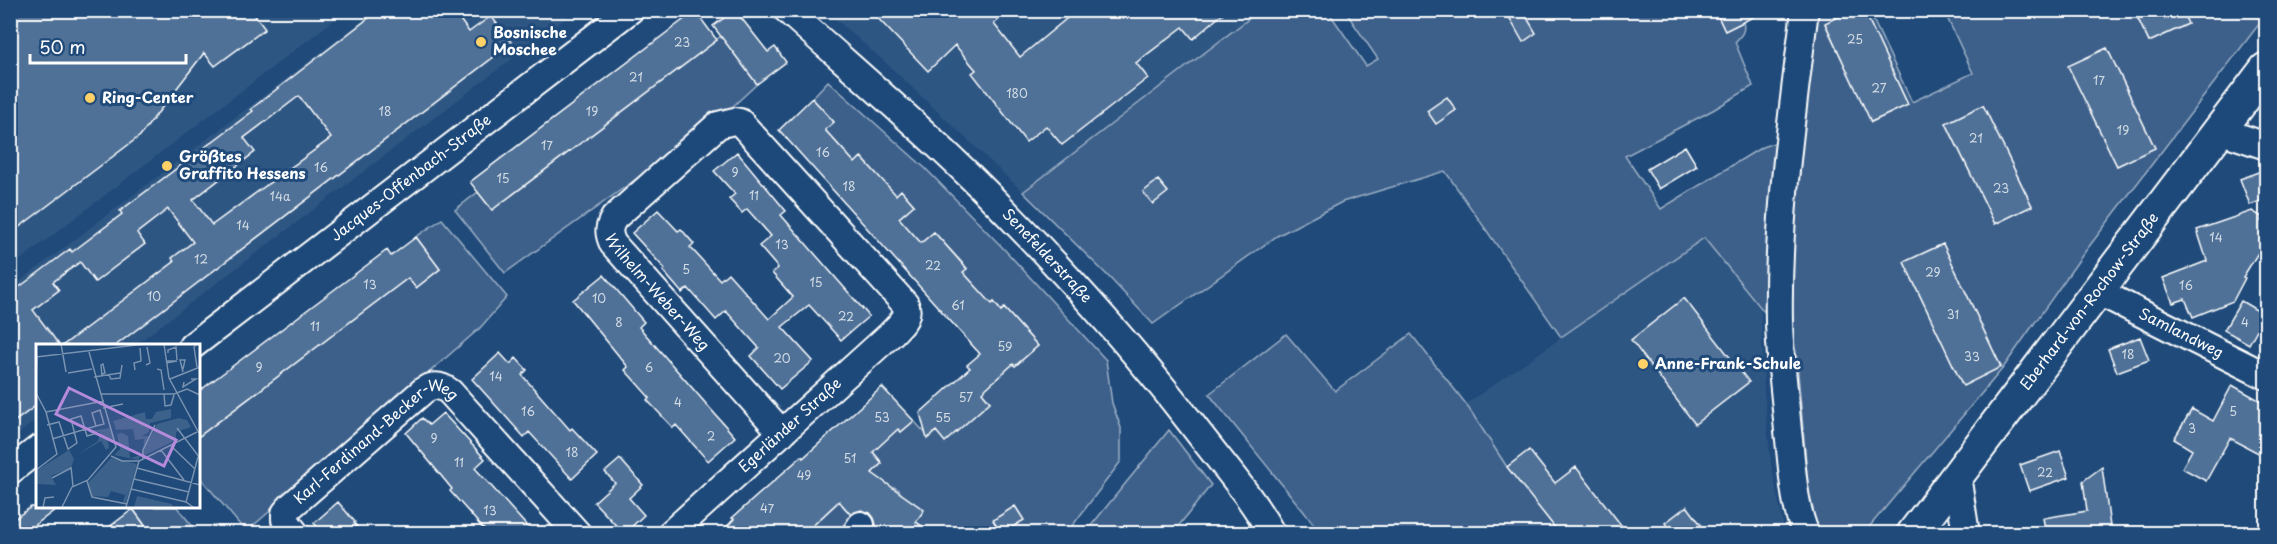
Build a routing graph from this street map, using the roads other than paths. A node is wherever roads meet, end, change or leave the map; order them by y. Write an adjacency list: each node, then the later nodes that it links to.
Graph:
1 (630, 10): 9 (street, Jacques-Offenbach-Straße)
2 (787, 10): 18 (street, Senefelderstraße)
3 (1805, 10): 19 (street)
4 (2266, 69): 5 (main road, Eberhard-von-Rochow-Straße)
5 (2219, 130): 6 (street); 7 (main road, Eberhard-von-Rochow-Straße)
6 (2266, 146)
7 (2097, 291): 10 (street, Samlandweg); 14 (main road, Eberhard-von-Rochow-Straße)
8 (907, 314): 11 (street, Egerländer Straße); 11 (street, Wilhelm-Weber-Weg)
9 (195, 344)
10 (2266, 376)
11 (782, 433): 17 (street, Egerländer Straße)
12 (36, 451): 13 (street)
13 (10, 471)
14 (1957, 475): 20 (main road, Eberhard-von-Rochow-Straße); 21 (street)
15 (296, 534): 16 (street, Karl-Ferdinand-Becker-Weg)
16 (578, 534)
17 (670, 534)
18 (1272, 534)
19 (1806, 534)
20 (1913, 534)
21 (1966, 534)

